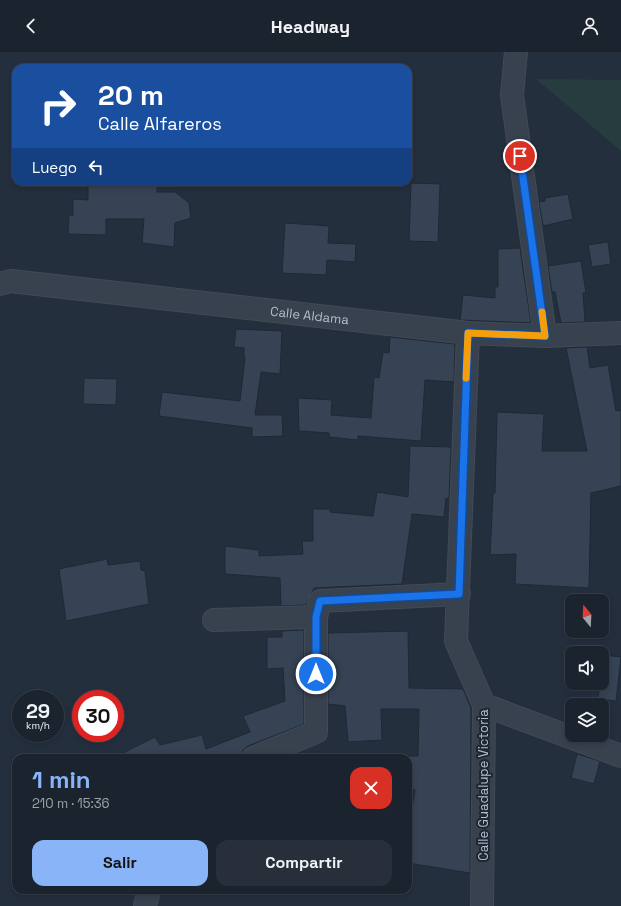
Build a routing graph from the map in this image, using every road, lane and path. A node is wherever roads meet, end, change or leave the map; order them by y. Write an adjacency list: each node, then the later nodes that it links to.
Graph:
1 (516, 52): 5 (street)
2 (0, 284): 3 (street, Calle Aldama)
3 (468, 333): 5 (street, Calle Aldama); 6 (street, Calle Guadalupe Victoria)
4 (621, 333): 5 (street, Calle Aldama)
5 (545, 336)
6 (459, 594): 7 (street); 9 (street, Calle Guadalupe Victoria)
7 (316, 617): 8 (street); 10 (street)
8 (214, 620)
9 (484, 705): 11 (street); 14 (street, Calle Guadalupe Victoria)
10 (262, 754)
11 (621, 756)
12 (148, 894): 13 (street)
13 (145, 906)
14 (482, 906)

